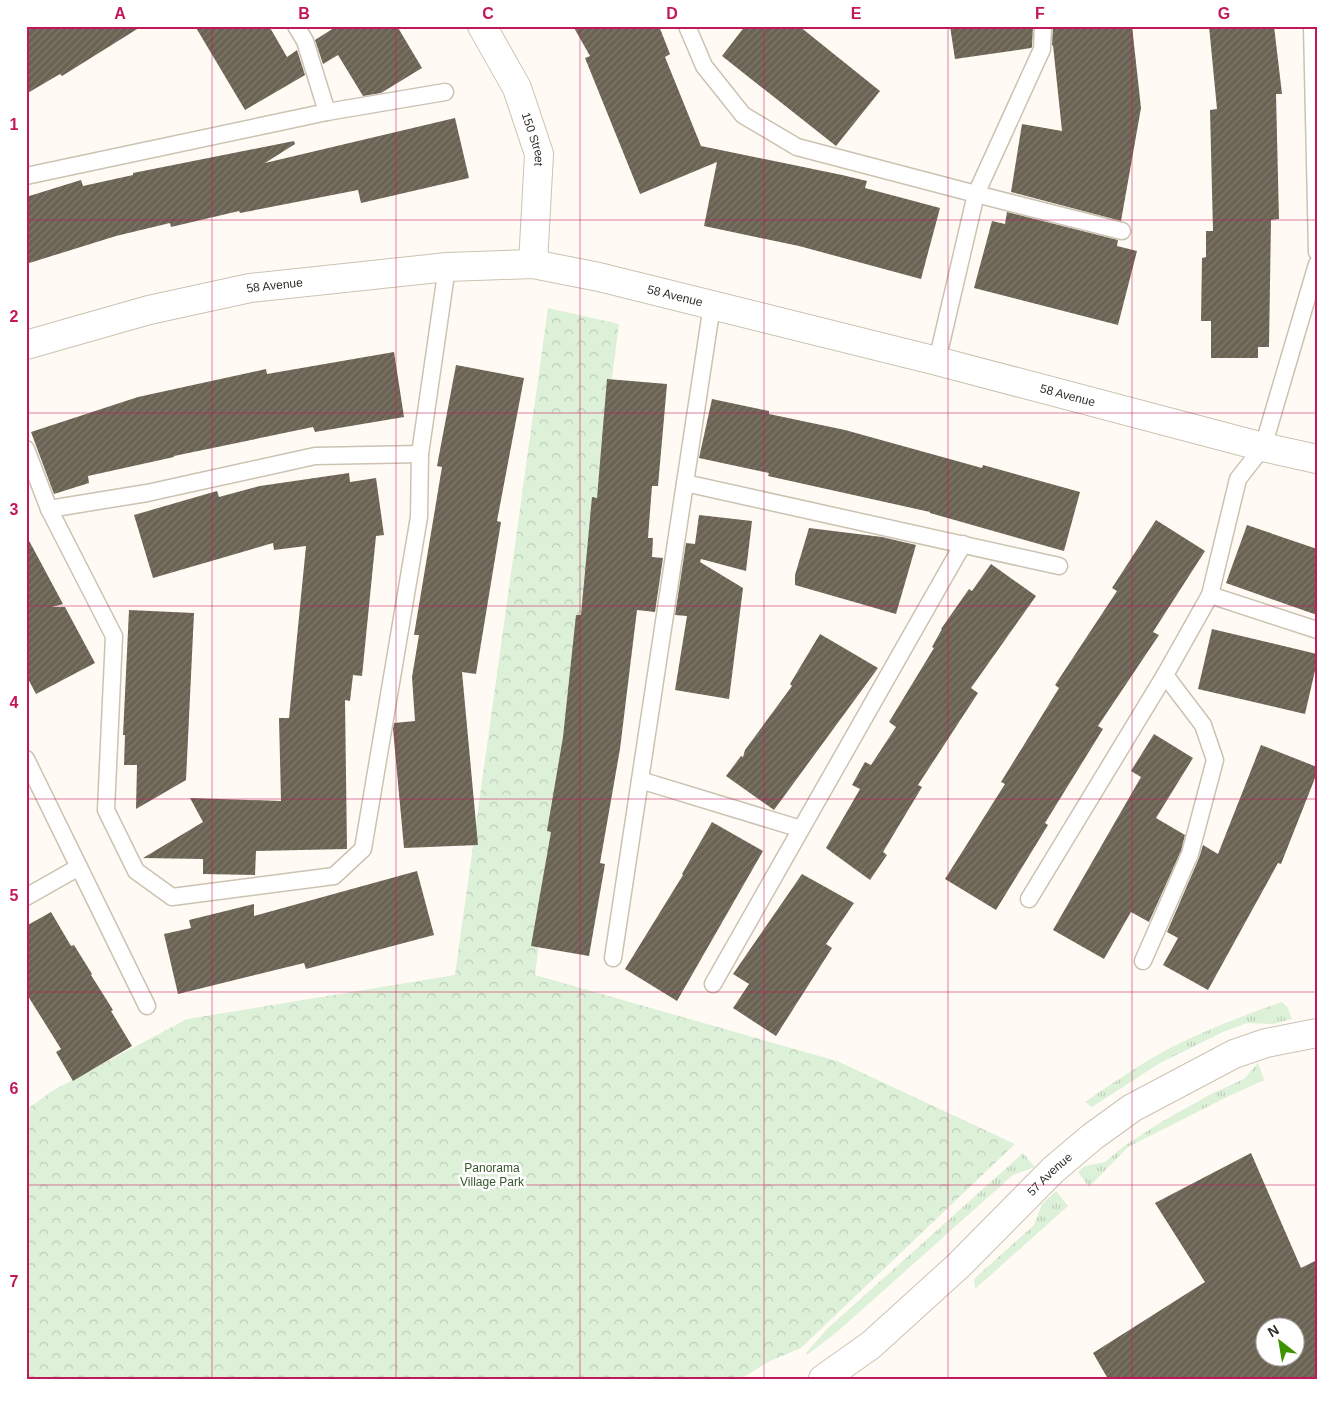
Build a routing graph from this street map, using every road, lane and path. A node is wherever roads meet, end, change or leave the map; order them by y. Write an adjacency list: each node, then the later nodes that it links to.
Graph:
1 (296, 26): 7 (lane)
2 (482, 26): 12 (street, 150 Street)
3 (687, 26): 9 (lane)
4 (1043, 26): 9 (lane)
5 (1312, 26): 11 (lane)
6 (445, 92): 7 (lane)
7 (327, 112): 8 (lane)
8 (26, 176)
9 (976, 194): 10 (lane); 17 (lane)
10 (1122, 231)
11 (1317, 252)
12 (533, 264): 14 (street, 58 Avenue); 15 (street, 58 Avenue)
13 (1317, 264): 18 (lane)
14 (447, 266): 16 (street, 58 Avenue); 20 (lane)
15 (712, 305): 17 (street, 58 Avenue); 22 (lane)
16 (26, 345)
17 (937, 361): 18 (street, 58 Avenue)
18 (1263, 447): 21 (street, 58 Avenue); 26 (lane)
19 (26, 448): 23 (lane)
20 (420, 454): 23 (lane); 23 (lane)
21 (1317, 459)
22 (685, 483): 24 (lane); 30 (lane)
23 (49, 509)
24 (962, 544): 25 (lane); 31 (lane)
25 (1059, 566)
26 (1210, 595): 27 (lane); 28 (lane)
27 (1317, 630)
28 (1165, 675): 34 (lane); 36 (lane)
29 (26, 759): 32 (lane)
30 (640, 780): 31 (lane); 35 (lane)
31 (801, 829): 37 (lane)
32 (79, 867): 33 (lane); 38 (lane)
33 (26, 897)
34 (1030, 899)
35 (613, 958)
36 (1143, 961)
37 (713, 984)
38 (147, 1006)
39 (1317, 1033): 40 (street, 57 Avenue)
40 (823, 1379)

